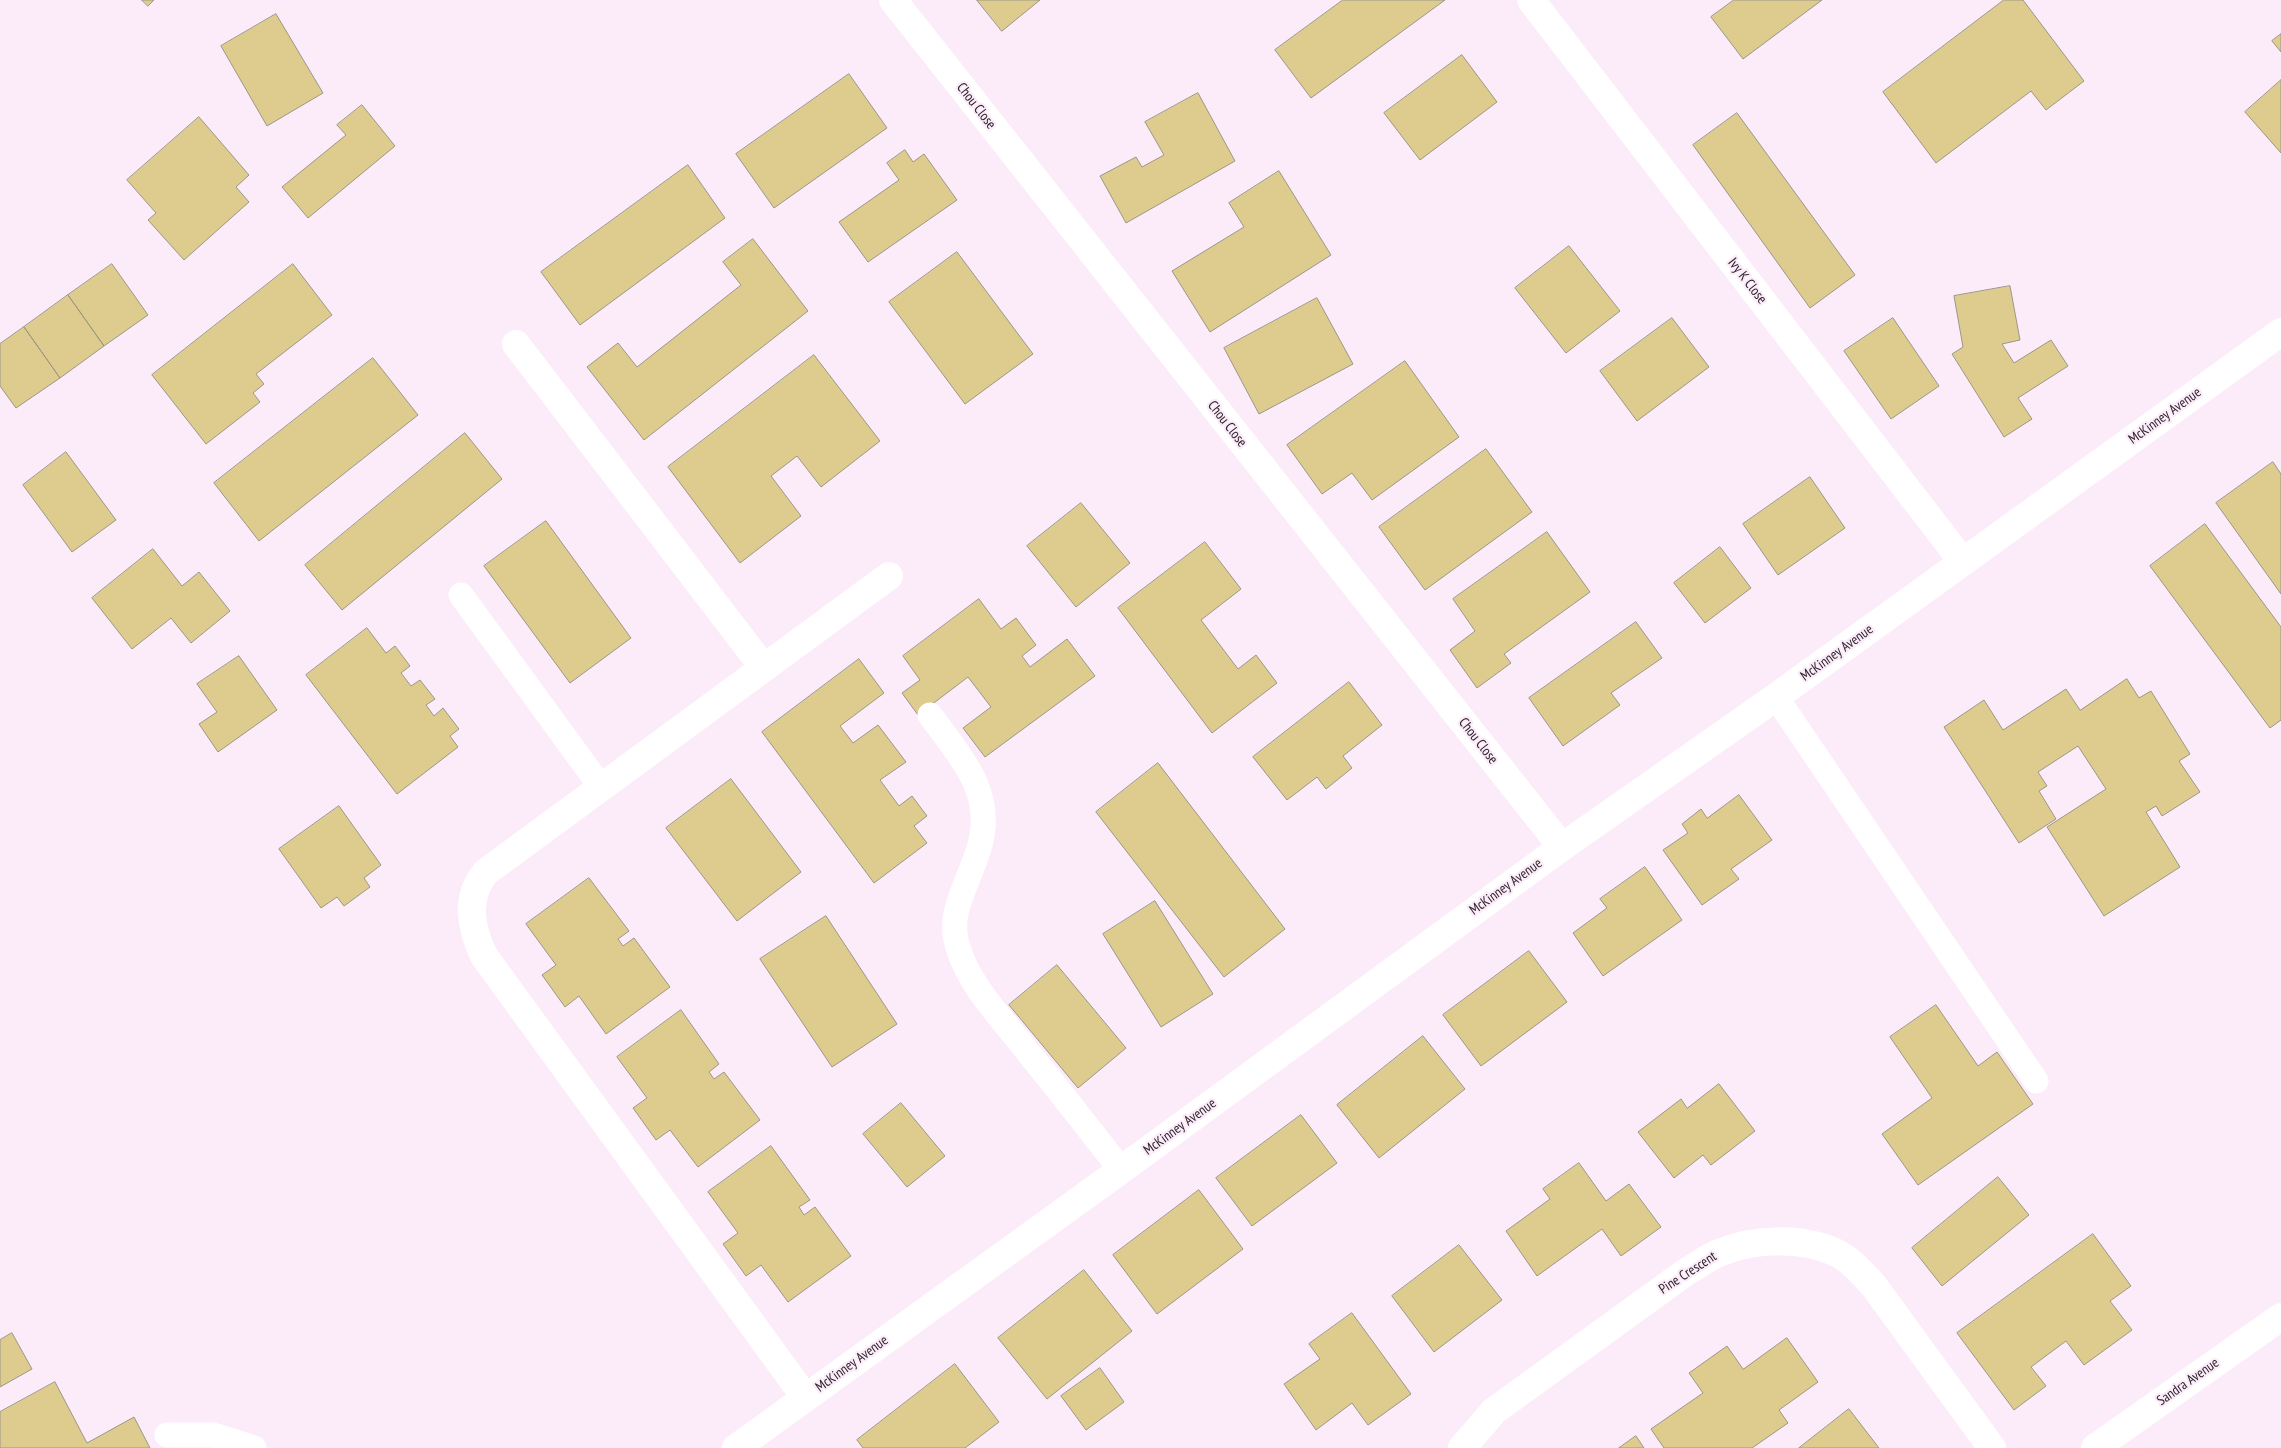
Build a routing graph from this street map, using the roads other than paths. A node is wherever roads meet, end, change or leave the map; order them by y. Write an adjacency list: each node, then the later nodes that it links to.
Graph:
1 (893, 0): 12 (street, Chou Close)
2 (1531, 0): 5 (street, Ivy K Close)
3 (2281, 332): 5 (street, McKinney Avenue)
4 (516, 344): 8 (street)
5 (1963, 562): 9 (street, McKinney Avenue)
6 (889, 576): 8 (street)
7 (461, 595): 11 (lane)
8 (764, 668): 11 (street)
9 (1776, 697): 12 (street, McKinney Avenue); 13 (lane)
10 (930, 715): 14 (lane)
11 (601, 787): 16 (street)
12 (1562, 847): 14 (street, McKinney Avenue)
13 (2036, 1081)
14 (1121, 1170): 16 (street, McKinney Avenue)
15 (2281, 1317): 22 (street, Sandra Avenue)
16 (806, 1398): 19 (street, McKinney Avenue)
17 (167, 1435): 18 (lane)
18 (254, 1448)
19 (736, 1448)
20 (1462, 1448): 21 (street, Pine Crescent)
21 (1992, 1448)
22 (2095, 1448)

